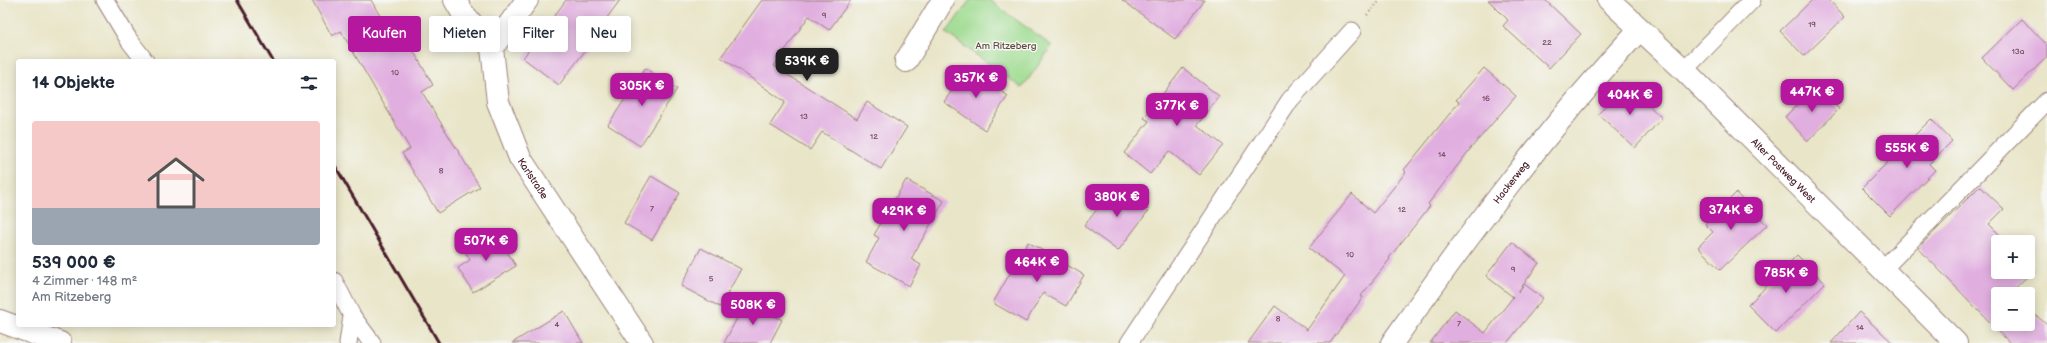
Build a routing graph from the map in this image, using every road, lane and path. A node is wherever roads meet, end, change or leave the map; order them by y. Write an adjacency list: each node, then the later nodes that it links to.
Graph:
1 (105, 0): 12 (lane)
2 (454, 0): 7 (street)
3 (527, 0): 10 (street)
4 (943, 0): 13 (street)
5 (1608, 0): 8 (street, Alter Postweg West)
6 (1752, 0): 14 (lane)
7 (465, 16)
8 (1639, 30): 14 (street, Alter Postweg West); 28 (street, Hackerweg)
9 (1352, 31): 27 (lane)
10 (500, 37)
11 (492, 52): 26 (street, Karlstraße)
12 (143, 59)
13 (906, 62)
14 (1684, 70): 16 (street, Alter Postweg West)
15 (2047, 101): 16 (lane)
16 (1883, 269): 22 (street, Alter Postweg West)
17 (336, 285): 18 (lane)
18 (352, 316): 24 (lane); 25 (lane)
19 (0, 321): 20 (street)
20 (16, 327)
21 (16, 327): 23 (street)
22 (1945, 339)
23 (60, 343)
24 (348, 343)
25 (372, 343)
26 (642, 343)
27 (1128, 343)
28 (1392, 343)

